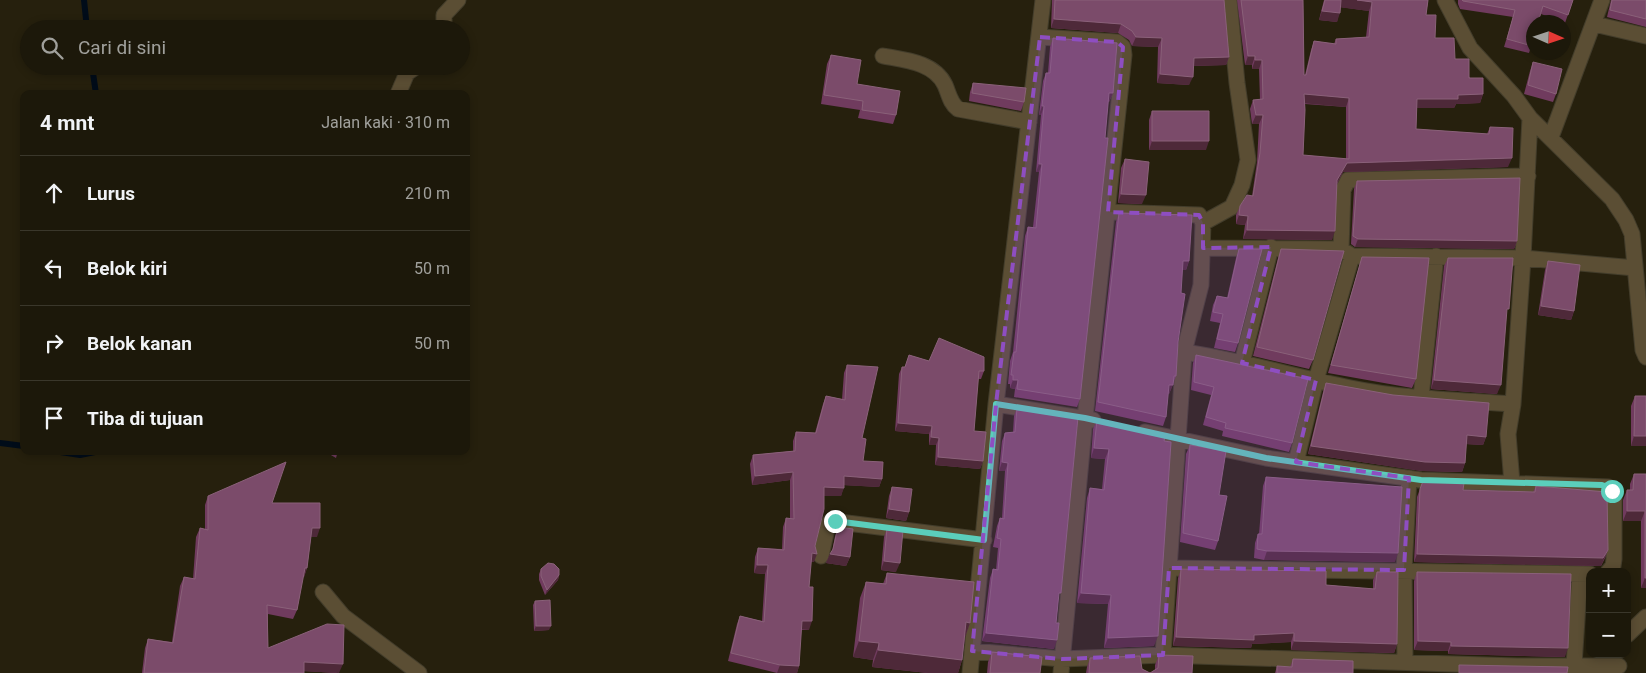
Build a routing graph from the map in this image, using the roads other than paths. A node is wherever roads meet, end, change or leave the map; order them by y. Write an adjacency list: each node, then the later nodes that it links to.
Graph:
1 (458, 0): 6 (street)
2 (1043, 0): 9 (street)
3 (1229, 0): 18 (street)
4 (1445, 0): 13 (street)
5 (1602, 0): 7 (street)
6 (444, 20)
7 (1594, 24): 8 (street); 15 (street)
8 (1646, 36)
9 (1040, 37): 14 (street); 17 (street)
10 (883, 56): 14 (street)
11 (406, 75): 12 (street)
12 (400, 90)
13 (1530, 118): 15 (street); 16 (street)
14 (1029, 122): 30 (street)
15 (1551, 137): 24 (street)
16 (1528, 176): 21 (street); 23 (street)
17 (1108, 212): 18 (street); 32 (street)
18 (1203, 222): 20 (street)
19 (1271, 247): 20 (street); 21 (street); 27 (street)
20 (1203, 248): 25 (street)
21 (1346, 252): 22 (street); 28 (street)
22 (1436, 256): 23 (street); 29 (street)
23 (1523, 258): 24 (street); 31 (street)
24 (1635, 268): 26 (street)
25 (1184, 352): 27 (street); 35 (street)
26 (1646, 357)
27 (1242, 363): 28 (street)
28 (1316, 380): 29 (street); 36 (street)
29 (1420, 397): 31 (street)
30 (996, 404): 32 (street); 39 (street)
31 (1514, 404): 38 (street)
32 (1085, 418): 33 (street); 55 (street)
33 (1104, 422)
34 (1131, 429): 35 (street)
35 (1177, 439): 36 (street); 41 (street)
36 (1296, 462): 37 (street)
37 (1409, 478): 38 (street); 43 (street)
38 (1512, 483): 42 (street)
39 (984, 540): 40 (street); 48 (street)
40 (820, 556)
41 (1170, 568): 43 (street); 49 (street)
42 (1611, 568)
43 (1404, 570): 44 (street); 52 (street)
44 (1585, 574): 54 (street)
45 (323, 592): 58 (street)
46 (1646, 616): 47 (street)
47 (1631, 631)
48 (972, 651): 55 (street); 59 (street)
49 (1163, 655): 50 (street); 51 (street)
50 (1146, 656): 55 (street); 60 (street)
51 (1229, 658): 56 (street); 61 (street)
52 (1405, 662): 56 (street); 57 (street)
53 (1620, 664): 54 (street)
54 (1574, 665): 57 (street)
55 (1062, 666)
56 (1365, 667)
57 (1516, 670)
58 (419, 673)
59 (970, 673)
60 (1146, 673)
61 (1230, 673)

